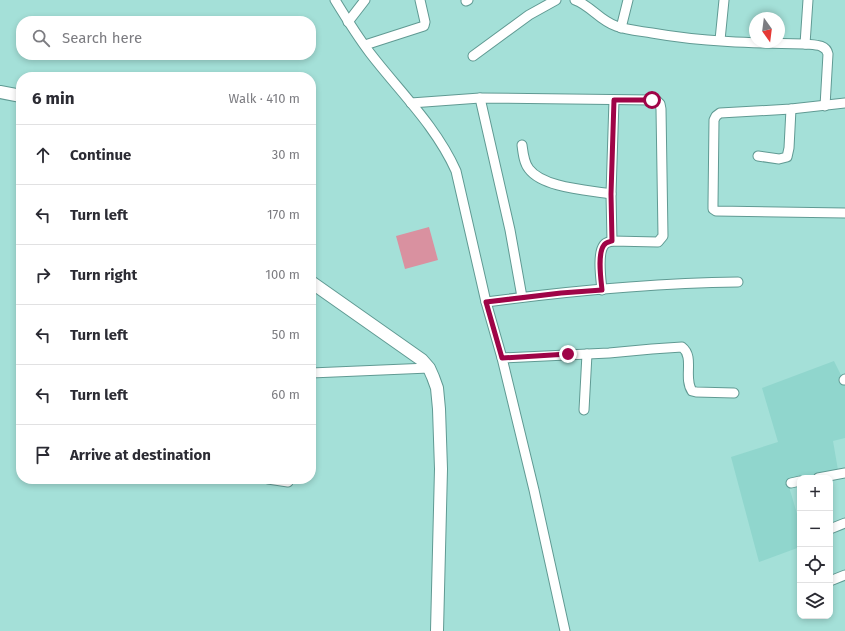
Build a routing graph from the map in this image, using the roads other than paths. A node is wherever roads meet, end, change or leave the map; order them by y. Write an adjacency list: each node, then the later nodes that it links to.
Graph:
1 (335, 0): 9 (street)
2 (365, 0): 9 (street)
3 (420, 0): 13 (street)
4 (574, 0): 10 (street)
5 (628, 0): 10 (street)
6 (724, 0): 11 (street)
7 (808, 0): 12 (street)
8 (551, 1): 14 (street)
9 (348, 22): 13 (street)
10 (621, 28): 11 (street)
11 (720, 40): 12 (street)
12 (805, 44): 21 (street)
13 (364, 45): 19 (street)
14 (473, 56)
15 (0, 92): 16 (street)
16 (16, 95)
17 (480, 98): 18 (street); 19 (street); 31 (street)
18 (614, 100): 25 (street); 27 (street)
19 (411, 103): 32 (street)
20 (845, 103): 21 (street)
21 (825, 106): 22 (street)
22 (790, 109): 24 (street); 26 (street)
23 (522, 145): 25 (street)
24 (758, 156)
25 (611, 194): 27 (street)
26 (845, 213)
27 (612, 241): 30 (street)
28 (738, 282): 30 (street)
29 (316, 286): 35 (street)
30 (602, 290): 31 (street)
31 (522, 297): 32 (street)
32 (486, 302): 34 (street)
33 (587, 354): 34 (street); 37 (street); 38 (street)
34 (502, 358): 46 (street)
35 (429, 368): 36 (street); 45 (street)
36 (316, 373)
37 (734, 393)
38 (584, 410)
39 (845, 473): 40 (street)
40 (833, 475)
41 (845, 523): 42 (street)
42 (833, 528)
43 (845, 575): 44 (street)
44 (833, 579)
45 (437, 631)
46 (565, 631)

